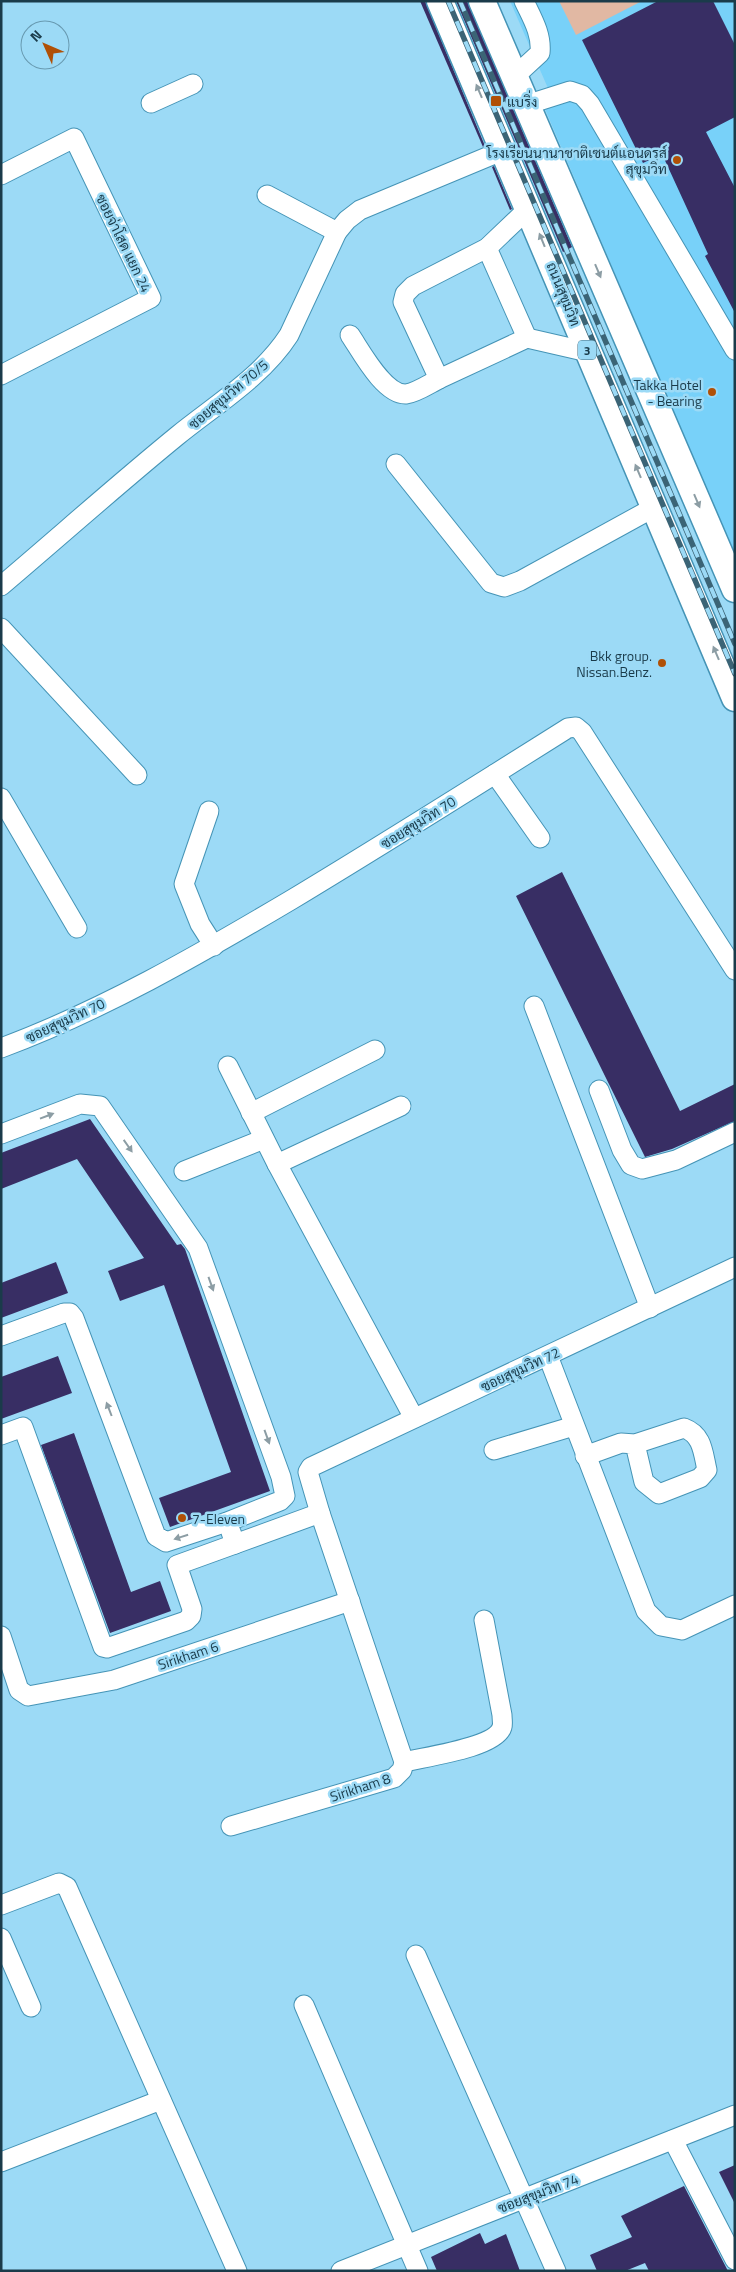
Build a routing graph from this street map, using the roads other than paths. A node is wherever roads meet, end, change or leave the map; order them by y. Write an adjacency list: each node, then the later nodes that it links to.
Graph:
1 (440, 1): 8 (highway, ถนนสุขุมวิท / 3, one-way to 1)
2 (482, 1): 4 (highway)
3 (524, 1): 4 (street)
4 (514, 77): 7 (highway)
5 (193, 84): 6 (street)
6 (151, 103)
7 (526, 105): 16 (street); 23 (highway, one-way to 23)
8 (504, 150): 11 (highway, ถนนสุขุมวิท / 3); 12 (street, ซอยสุขุมวิท 70/5)
9 (1, 176): 18 (street, ซอยจ่าโสด แยก 24)
10 (267, 195): 12 (street)
11 (529, 208): 13 (street); 17 (highway, ถนนสุขุมวิท / 3, one-way to 11)
12 (337, 232): 22 (street, ซอยสุขุมวิท 70/5)
13 (487, 248): 15 (street); 19 (street)
14 (350, 335): 19 (street)
15 (527, 338): 17 (street); 19 (street)
16 (735, 350)
17 (588, 352): 21 (highway, ถนนสุขุมวิท / 3, one-way to 17)
18 (1, 375)
19 (438, 379)
20 (396, 464): 21 (street)
21 (654, 508): 25 (highway, ถนนสุขุมวิท / 3, one-way to 21)
22 (1, 586)
23 (735, 589)
24 (1, 628): 27 (street)
25 (735, 698)
26 (495, 774): 30 (street); 32 (street, ซอยสุขุมวิท 70); 33 (street, ซอยสุขุมวิท 70)
27 (137, 775)
28 (1, 798): 31 (street)
29 (209, 812): 32 (street)
30 (540, 838)
31 (78, 928)
32 (214, 946): 35 (street, ซอยสุขุมวิท 70)
33 (735, 970)
34 (534, 1006): 47 (street)
35 (1, 1048)
36 (375, 1050): 40 (street)
37 (228, 1066): 40 (street)
38 (599, 1090): 41 (street)
39 (401, 1106): 44 (street)
40 (252, 1113): 43 (street)
41 (735, 1132)
42 (1, 1134): 58 (street, one-way to 58)
43 (264, 1139): 44 (street); 45 (street)
44 (277, 1164): 50 (street)
45 (184, 1170)
46 (735, 1268): 47 (street, ซอยสุขุมวิท 72)
47 (650, 1308): 49 (street, ซอยสุขุมวิท 72)
48 (1, 1336): 58 (street, one-way to 48)
49 (548, 1356): 50 (street, ซอยสุขุมวิท 72); 51 (street)
50 (414, 1418): 56 (street, ซอยสุขุมวิท 72)
51 (574, 1426): 54 (street); 55 (street)
52 (1, 1435): 59 (street)
53 (635, 1444): 55 (street)
54 (494, 1450)
55 (585, 1456): 61 (street)
56 (308, 1472): 57 (street, Sirikham 8)
57 (320, 1513): 59 (street); 60 (street, Sirikham 8)
58 (227, 1522): 59 (street)
59 (235, 1544)
60 (350, 1601): 63 (street, Sirikham 6); 64 (street, Sirikham 8)
61 (735, 1606)
62 (484, 1620): 64 (street)
63 (1, 1636)
64 (404, 1762): 65 (street, Sirikham 8)
65 (232, 1826)
66 (1, 1904): 71 (street)
67 (1, 1938): 70 (street)
68 (416, 1955): 75 (street)
69 (304, 2005): 76 (street)
70 (31, 2007)
71 (161, 2100): 74 (street); 78 (street)
72 (735, 2116): 73 (street, ซอยสุขุมวิท 74)
73 (673, 2140): 75 (street, ซอยสุขุมวิท 74); 77 (street)
74 (1, 2162)
75 (524, 2198): 76 (street, ซอยสุขุมวิท 74); 81 (street)
76 (407, 2245): 79 (street, ซอยสุขุมวิท 74); 80 (street)
77 (735, 2260)
78 (237, 2271)
79 (342, 2271)
80 (418, 2271)
81 (556, 2271)

